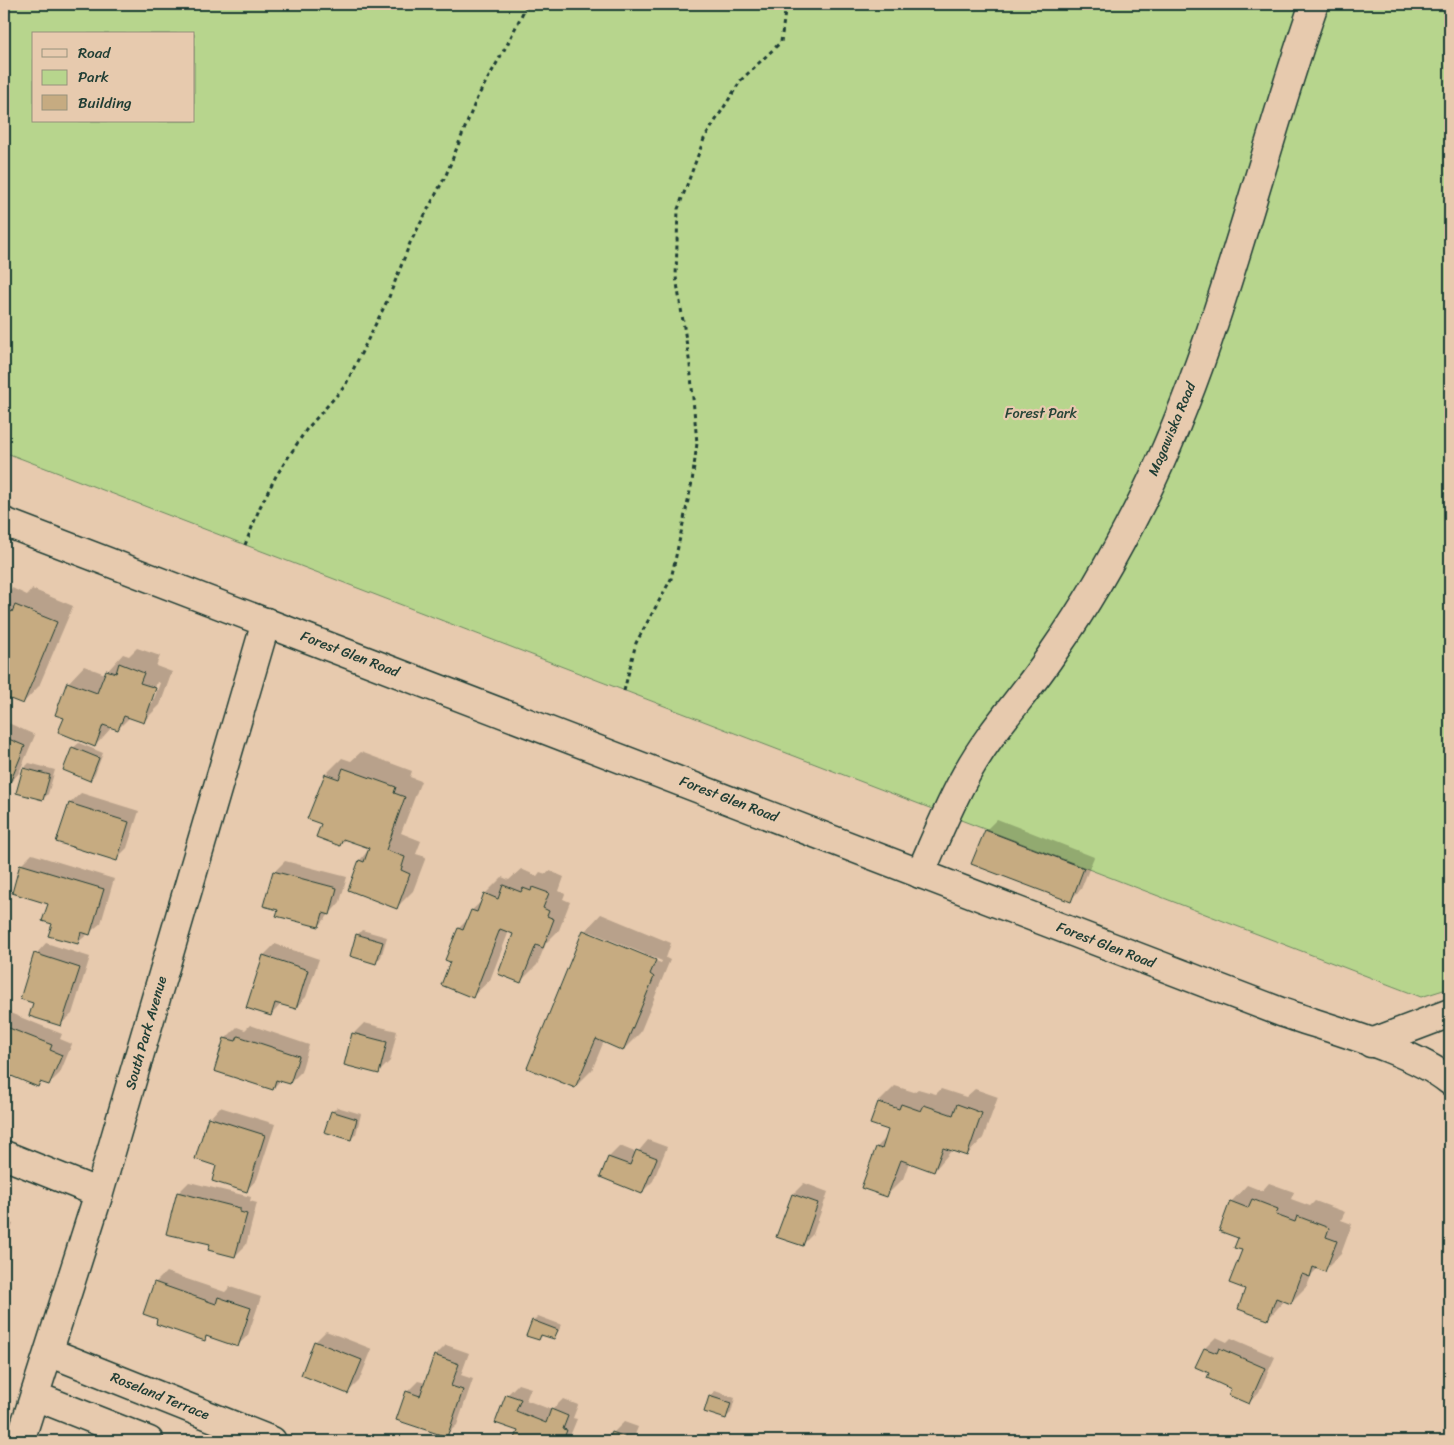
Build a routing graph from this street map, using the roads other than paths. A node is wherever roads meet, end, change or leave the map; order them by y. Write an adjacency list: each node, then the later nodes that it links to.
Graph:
1 (1314, 4): 4 (street, Magawiska Road)
2 (4, 522): 3 (street, Forest Glen Road)
3 (266, 622): 4 (street, Forest Glen Road); 9 (street, South Park Avenue)
4 (920, 874): 6 (street, Forest Glen Road)
5 (1450, 1013): 6 (street)
6 (1371, 1043): 7 (street, Forest Glen Road)
7 (1450, 1081)
8 (4, 1155): 9 (street)
9 (99, 1193): 10 (street, South Park Avenue)
10 (49, 1352): 11 (street, South Park Avenue); 14 (street, Roseland Terrace)
11 (35, 1396): 12 (street, South Park Avenue); 13 (street)
12 (20, 1441)
13 (149, 1441)
14 (272, 1441)

